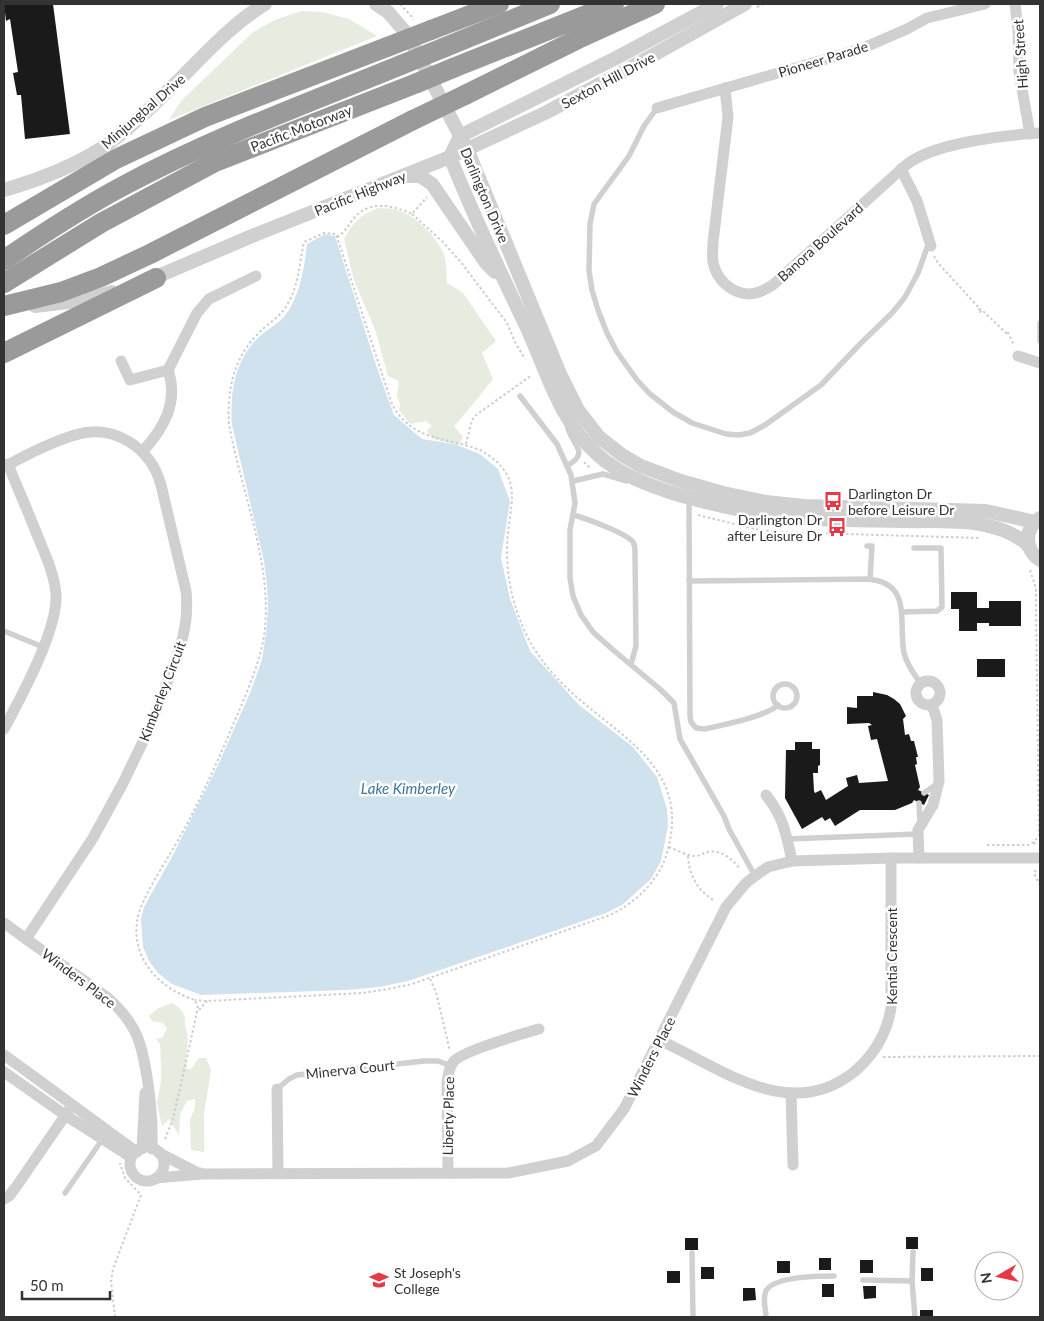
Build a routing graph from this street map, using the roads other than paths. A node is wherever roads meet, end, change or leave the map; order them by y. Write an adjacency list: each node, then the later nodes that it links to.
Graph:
1 (265, 4): 19 (street, Minjungbal Drive)
2 (376, 4): 14 (street)
3 (499, 4): 20 (highway, bridge)
4 (550, 4): 22 (highway, Pacific Motorway, bridge)
5 (614, 4): 26 (highway, Pacific Motorway, bridge)
6 (655, 4): 27 (highway, bridge)
7 (717, 4): 14 (street, Sexton Hill Drive)
8 (745, 4): 15 (street, Sexton Hill Drive)
9 (985, 4): 11 (street, Pioneer Parade)
10 (1015, 4): 13 (street, High Street)
11 (725, 88): 12 (street, Pioneer Parade); 17 (street, Banora Boulevard)
12 (657, 108): 21 (lane)
13 (1035, 133): 17 (street, Banora Boulevard)
14 (460, 136): 15 (street, Darlington Drive); 16 (street, Darlington Drive)
15 (467, 149): 16 (street, Pacific Highway); 44 (street, Darlington Drive)
16 (450, 157): 18 (street, Pacific Highway); 25 (street, Darlington Drive)
17 (901, 169): 21 (street)
18 (398, 178): 24 (street, Pacific Highway); 25 (street)
19 (4, 190)
20 (4, 225)
21 (930, 244)
22 (4, 260)
23 (256, 276): 34 (street)
24 (156, 278): 27 (street, Pacific Highway); 30 (highway)
25 (504, 281): 36 (street, Darlington Drive)
26 (4, 283)
27 (4, 306)
28 (1040, 323): 29 (lane)
29 (1040, 341)
30 (4, 353)
31 (1018, 356): 33 (street)
32 (122, 361): 34 (street)
33 (1040, 363)
34 (168, 370): 37 (street)
35 (520, 396): 38 (lane)
36 (567, 419): 38 (lane); 40 (street, Darlington Drive)
37 (143, 451): 39 (street, Kimberley Circuit); 71 (street, Kimberley Circuit)
38 (568, 465): 41 (lane)
39 (6, 466): 53 (street)
40 (639, 480): 41 (lane); 42 (street, Darlington Drive)
41 (572, 481): 43 (lane)
42 (689, 498): 46 (street, Darlington Drive); 50 (lane)
43 (573, 515): 54 (lane); 54 (lane)
44 (1037, 520): 46 (street)
45 (867, 546): 49 (lane)
46 (1028, 546): 48 (street, Darlington Drive)
47 (914, 548): 51 (lane)
48 (1040, 560)
49 (870, 579): 50 (lane); 51 (lane)
50 (689, 581): 56 (lane)
51 (902, 612): 55 (lane)
52 (4, 631): 53 (lane)
53 (43, 647): 58 (street)
54 (631, 664): 69 (lane)
55 (921, 684): 57 (street); 57 (street)
56 (778, 705): 56 (lane)
57 (932, 705): 59 (street)
58 (4, 730)
59 (939, 781): 60 (lane); 63 (street)
60 (924, 793)
61 (766, 794): 64 (street)
62 (919, 803): 63 (lane)
63 (918, 832): 64 (lane); 66 (street)
64 (787, 839): 68 (street)
65 (890, 858): 66 (street, Winders Place); 68 (street, Winders Place); 78 (street, Kentia Crescent)
66 (919, 858): 67 (street, Winders Place)
67 (1040, 858)
68 (792, 861): 69 (street, Winders Place)
69 (755, 876): 73 (street, Winders Place)
70 (4, 924): 71 (street, Winders Place)
71 (26, 939): 82 (street, Winders Place)
72 (538, 1029): 75 (street, Liberty Place)
73 (660, 1040): 78 (street, Kentia Crescent); 85 (street, Winders Place)
74 (4, 1056): 79 (street)
75 (453, 1062): 77 (lane, Minerva Court); 85 (street, Liberty Place)
76 (4, 1072): 80 (street)
77 (278, 1089): 84 (street, Minerva Court)
78 (791, 1093): 83 (street)
79 (73, 1104): 80 (street); 81 (street)
80 (65, 1115): 81 (street); 89 (street)
81 (105, 1135): 82 (street); 88 (lane)
82 (143, 1152): 86 (street, Winders Place); 87 (street); 87 (street)
83 (794, 1166)
84 (278, 1173): 85 (street, Winders Place); 86 (street, Winders Place)
85 (448, 1173)
86 (205, 1174): 87 (street, Winders Place)
87 (156, 1178)
88 (65, 1193)
89 (4, 1199)
90 (913, 1252): 94 (lane)
91 (692, 1253): 95 (lane)
92 (834, 1276): 96 (lane)
93 (863, 1280): 94 (lane)
94 (912, 1281): 97 (lane)
95 (693, 1317)
96 (766, 1317)
97 (915, 1317)

